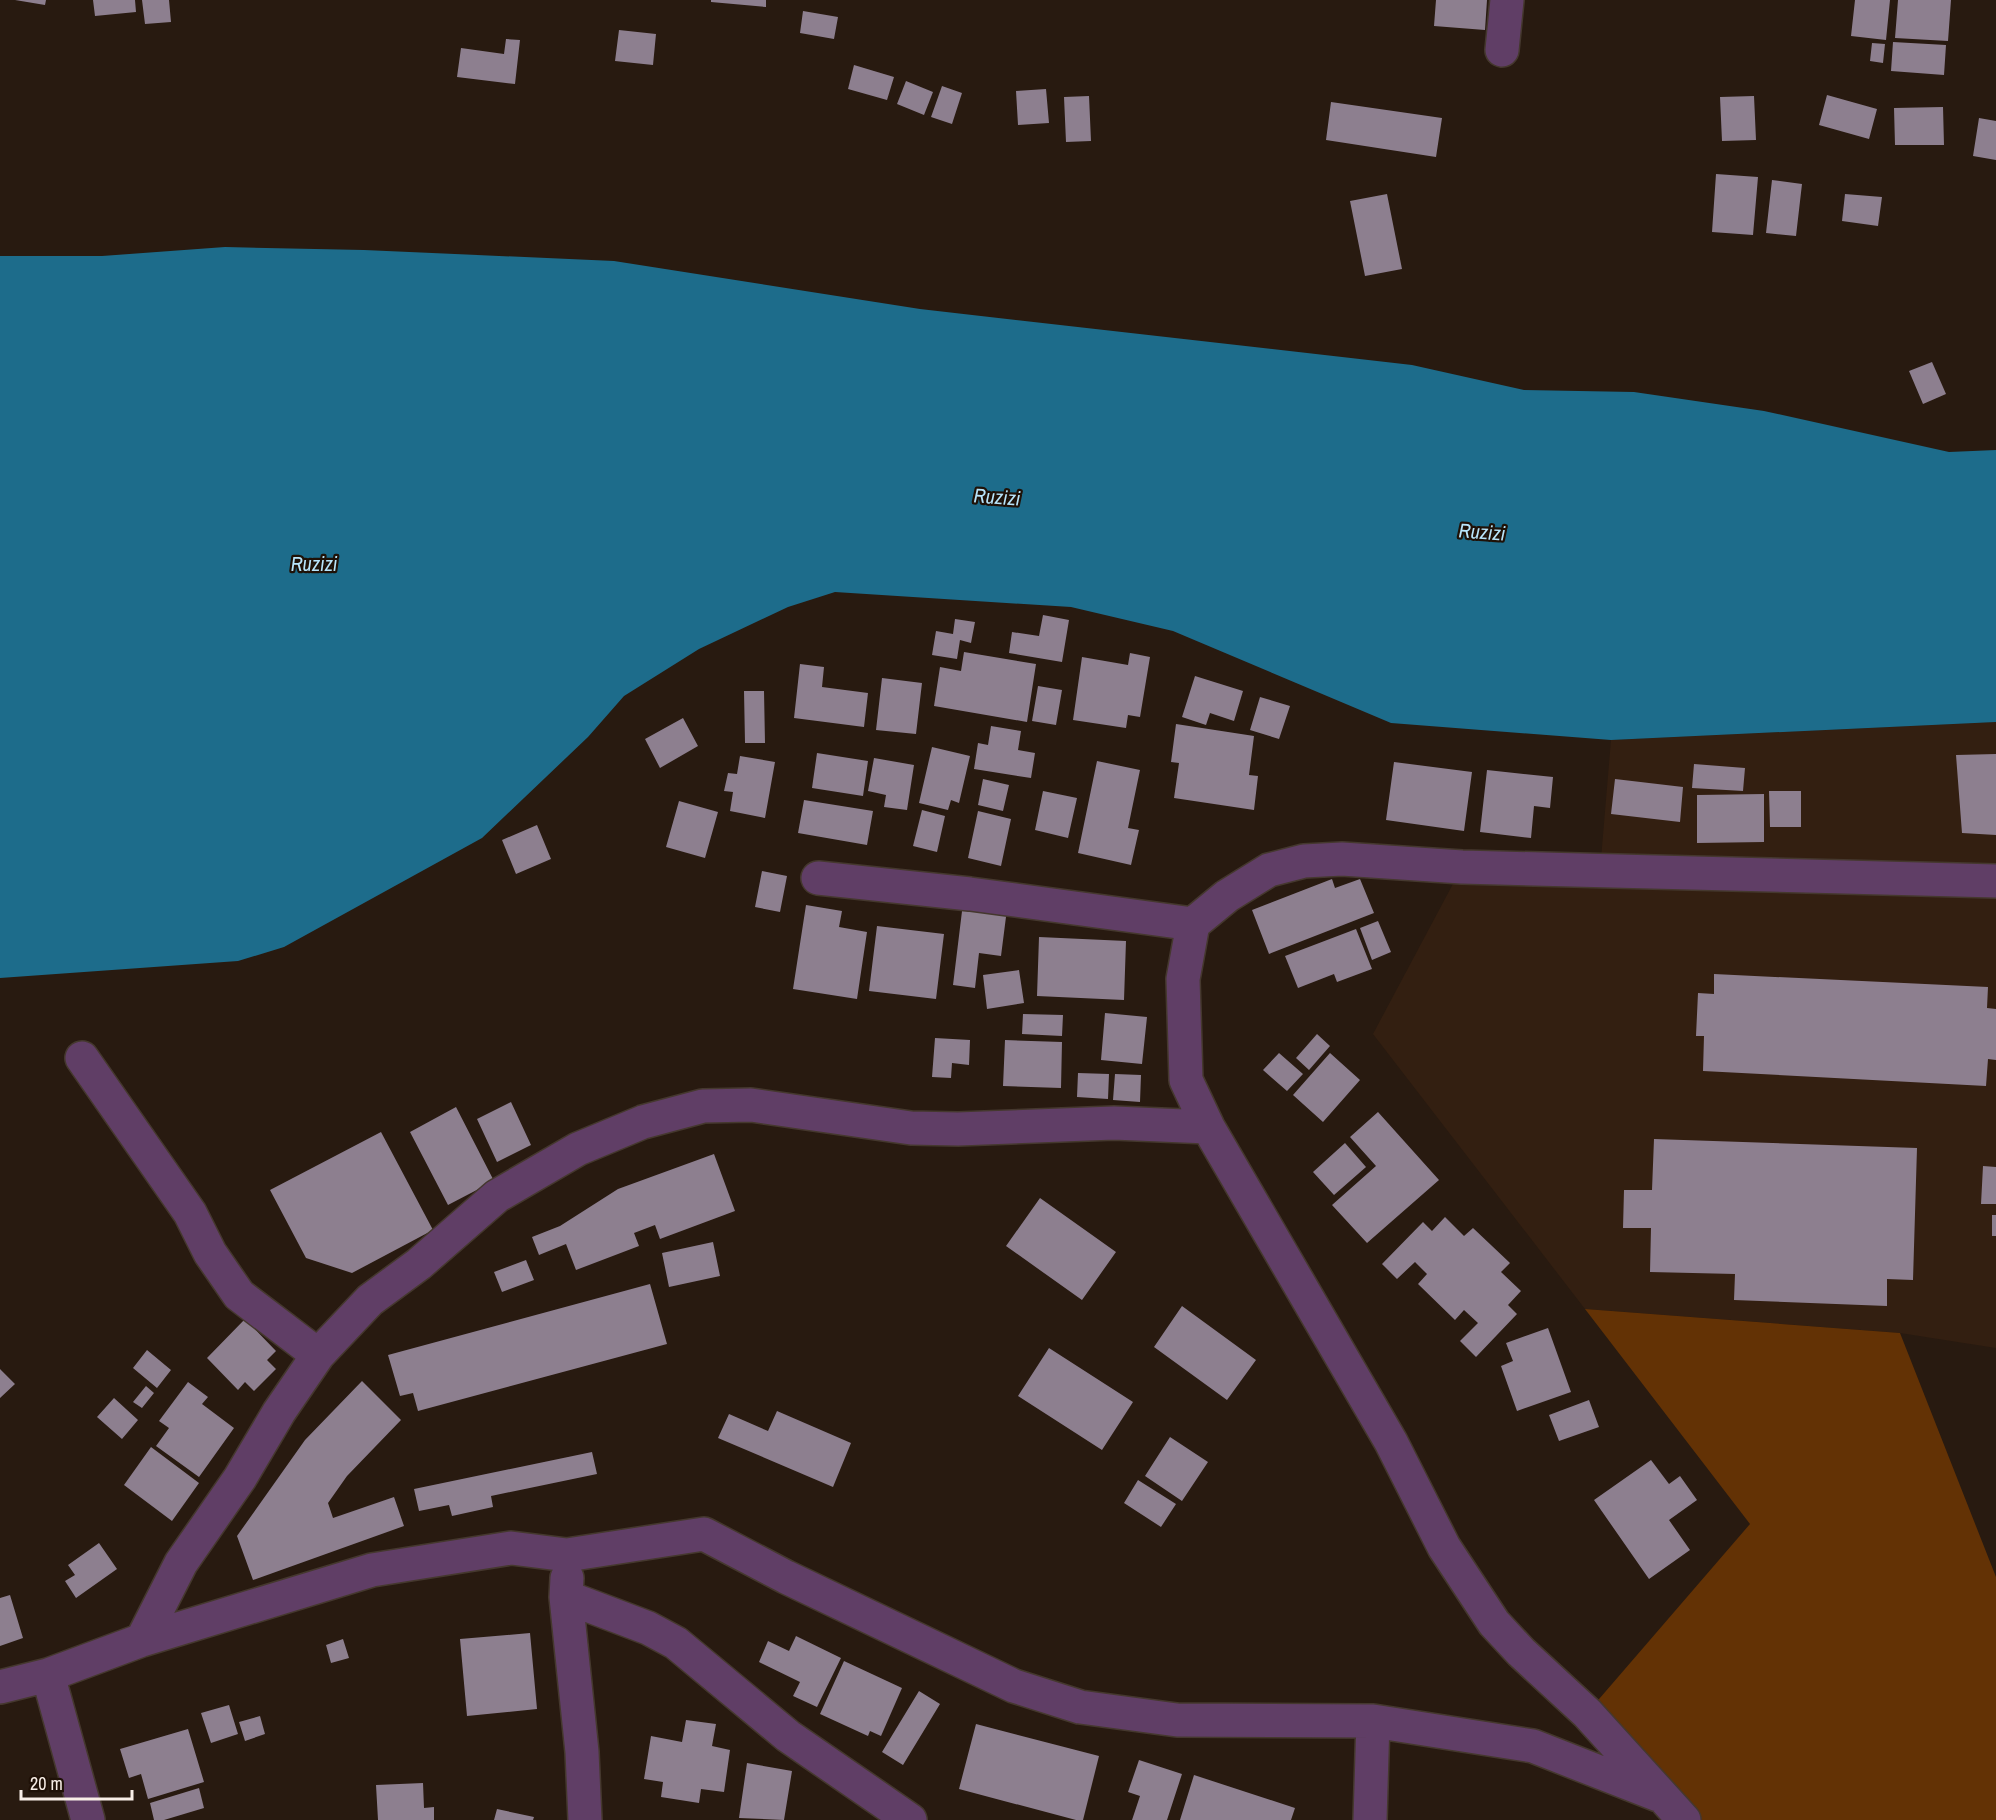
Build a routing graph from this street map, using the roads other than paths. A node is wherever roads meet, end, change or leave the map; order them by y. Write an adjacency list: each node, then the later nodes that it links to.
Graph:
1 (1507, 0): 2 (street)
2 (1502, 50)
3 (818, 878): 5 (street)
4 (1996, 881): 5 (street)
5 (1193, 924): 7 (street)
6 (82, 1058): 8 (street)
7 (1208, 1127): 8 (street); 14 (street)
8 (318, 1356): 11 (street)
9 (567, 1555): 10 (street); 11 (street); 13 (street)
10 (566, 1597): 16 (street); 17 (street)
11 (142, 1640): 12 (street)
12 (16, 1687): 15 (street)
13 (1373, 1721): 14 (street); 18 (street)
14 (1674, 1809)
15 (88, 1820)
16 (585, 1820)
17 (910, 1820)
18 (1370, 1820)

